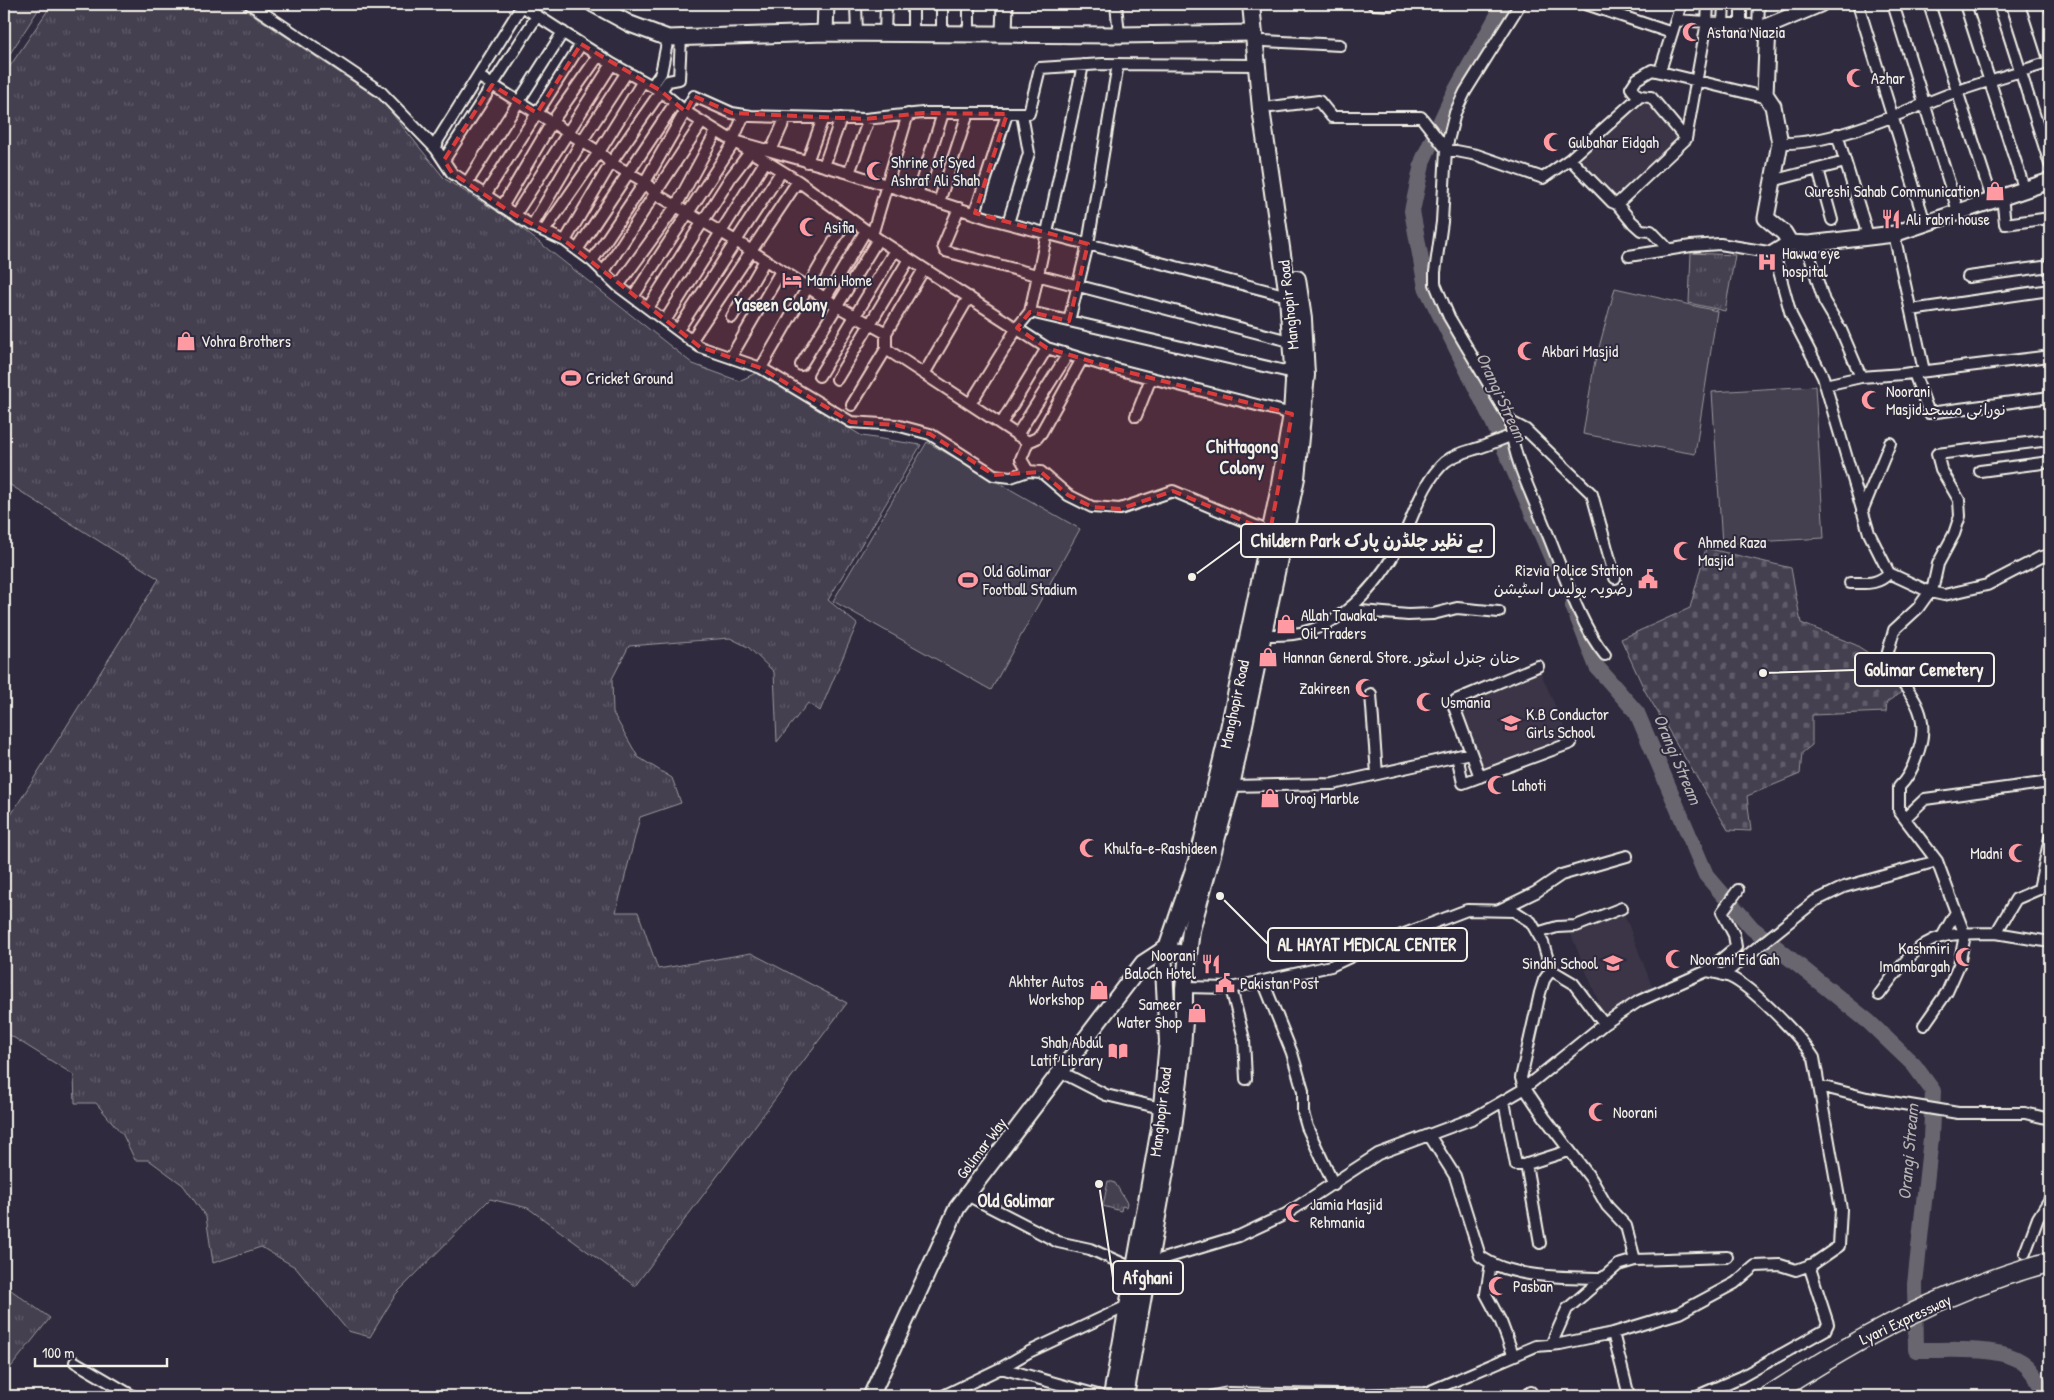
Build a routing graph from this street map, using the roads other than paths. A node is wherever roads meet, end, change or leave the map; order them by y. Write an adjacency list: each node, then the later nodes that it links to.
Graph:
1 (250, 4): 95 (street)
2 (593, 4): 47 (street)
3 (826, 4): 43 (street)
4 (856, 4): 44 (street)
5 (886, 4): 38 (street)
6 (913, 4): 45 (street)
7 (942, 4): 39 (street)
8 (969, 4): 40 (street)
9 (1004, 4): 41 (street)
10 (1116, 4): 46 (street)
11 (1251, 4): 48 (main road, Manghopir Road)
12 (1261, 4): 48 (main road, Manghopir Road)
13 (1373, 4): 29 (street)
14 (1520, 4): 96 (street)
15 (1586, 4): 42 (street)
16 (1681, 4): 32 (street)
17 (1708, 4): 33 (street)
18 (1724, 4): 34 (street)
19 (1741, 4): 35 (street)
20 (1759, 4): 36 (street)
21 (1820, 4): 30 (street)
22 (1858, 4): 82 (street)
23 (1893, 4): 71 (street)
24 (1929, 4): 66 (street)
25 (1965, 4): 63 (street)
26 (2000, 4): 60 (street)
27 (2034, 4): 51 (street)
28 (523, 5): 31 (street); 61 (street)
29 (1391, 5)
30 (1796, 8): 36 (street)
31 (538, 16): 37 (street); 64 (street)
32 (1676, 20): 33 (street); 42 (street)
33 (1707, 22): 34 (street); 62 (street)
34 (1724, 23): 35 (street)
35 (1741, 24): 36 (street)
36 (1763, 26): 68 (street)
37 (562, 32): 49 (street); 69 (street)
38 (885, 33): 44 (street); 45 (street)
39 (942, 33): 40 (street); 45 (street)
40 (969, 33): 41 (street)
41 (1004, 33): 46 (street)
42 (1672, 33): 58 (street)
43 (825, 34): 44 (street); 47 (street)
44 (857, 34)
45 (913, 34)
46 (1119, 35): 48 (street)
47 (674, 37): 65 (street); 65 (street)
48 (1259, 37): 50 (street); 57 (main road, Manghopir Road); 72 (main road, Manghopir Road)
49 (580, 44): 52 (street); 74 (street)
50 (1340, 45)
51 (2050, 54)
52 (599, 55): 54 (street); 86 (street)
53 (2050, 62): 60 (street)
54 (612, 64): 59 (street); 89 (street)
55 (1118, 64): 56 (street); 57 (street); 148 (street)
56 (1083, 65): 79 (street); 141 (street)
57 (1257, 65): 168 (main road, Manghopir Road)
58 (1660, 70): 62 (street); 67 (street)
59 (627, 72): 65 (street); 93 (street)
60 (2021, 72): 63 (street); 106 (street)
61 (478, 76): 64 (street); 95 (street)
62 (1695, 82): 68 (street); 91 (street)
63 (1989, 82): 66 (street); 118 (street)
64 (492, 85): 69 (street); 101 (street)
65 (652, 86): 70 (street); 98 (street); 105 (street)
66 (1958, 91): 71 (street); 122 (street)
67 (1639, 97): 91 (street); 100 (street)
68 (1768, 98): 94 (street)
69 (518, 102): 74 (street); 116 (street)
70 (675, 103): 73 (street); 110 (street)
71 (1925, 104): 82 (street); 128 (street)
72 (1271, 108): 96 (street); 227 (main road, Manghopir Road)
73 (686, 112): 80 (street); 87 (street); 115 (street)
74 (537, 113): 86 (street); 120 (street)
75 (943, 113): 76 (street); 77 (street); 121 (street)
76 (968, 113): 78 (street); 123 (street)
77 (908, 114): 85 (street); 117 (street)
78 (1007, 114): 79 (street); 130 (street)
79 (1022, 114): 136 (street)
80 (744, 115): 81 (street); 92 (street)
81 (786, 116): 83 (street); 97 (street)
82 (1892, 116): 90 (street); 137 (street)
83 (823, 118): 84 (street); 103 (street)
84 (841, 118): 85 (street); 107 (street)
85 (869, 119): 111 (street)
86 (552, 122): 89 (street); 126 (street)
87 (702, 122): 88 (street); 119 (street)
88 (716, 132): 92 (street); 125 (street)
89 (568, 134): 93 (street); 131 (street)
90 (1837, 134): 94 (street); 104 (street)
91 (1686, 139): 124 (street)
92 (734, 140): 97 (street); 99 (street); 129 (street)
93 (582, 141): 98 (street); 138 (street)
94 (1780, 143): 113 (street)
95 (436, 149): 101 (street)
96 (1446, 149): 100 (street); 207 (street)
97 (771, 151): 103 (street)
98 (599, 152): 105 (street); 139 (street)
99 (750, 152): 102 (street); 135 (street)
100 (1570, 159): 124 (street)
101 (444, 160): 116 (street)
102 (765, 162): 109 (street); 140 (street)
103 (807, 162): 107 (street)
104 (1845, 162): 108 (street); 144 (street)
105 (611, 163): 110 (street); 145 (street)
106 (2050, 164)
107 (824, 166): 111 (street)
108 (1818, 169): 113 (street); 134 (street)
109 (781, 172): 112 (street); 146 (street)
110 (628, 173): 115 (street); 149 (street)
111 (849, 173): 117 (street)
112 (798, 181): 132 (street); 152 (street)
113 (1772, 181): 147 (street)
114 (2050, 181): 118 (street)
115 (645, 182): 119 (street); 157 (street)
116 (467, 183): 120 (street)
117 (888, 185): 121 (street); 143 (street)
118 (2024, 188): 122 (street)
119 (656, 194): 125 (street); 161 (street)
120 (485, 195): 126 (street)
121 (917, 195): 123 (street)
122 (1997, 198): 128 (street); 133 (street)
123 (940, 202): 127 (street)
124 (1617, 204): 151 (street)
125 (676, 206): 129 (street); 164 (street)
126 (502, 207): 131 (street)
127 (959, 208): 130 (street); 162 (street)
128 (1958, 212): 137 (street)
129 (686, 213): 135 (street); 169 (street)
130 (974, 214): 136 (street)
131 (515, 215): 138 (street)
132 (848, 217): 143 (street); 166 (street)
133 (2050, 218)
134 (1832, 220)
135 (703, 223): 140 (street); 173 (street)
136 (1008, 223): 141 (street)
137 (1925, 223): 142 (street)
138 (532, 226): 139 (street)
139 (545, 230): 145 (street)
140 (720, 232): 146 (street); 178 (street)
141 (1048, 234): 148 (street); 162 (street)
142 (1894, 234): 144 (street); 174 (street)
143 (872, 235): 150 (street); 171 (street); 172 (street)
144 (1868, 236): 147 (street)
145 (565, 241): 149 (street)
146 (736, 241): 152 (street); 182 (street)
147 (1798, 243): 153 (street); 198 (street)
148 (1088, 244): 165 (street); 168 (street)
149 (577, 250): 157 (street)
150 (895, 250): 155 (street); 176 (street)
151 (1669, 250): 153 (street); 154 (street)
152 (751, 251): 156 (street); 184 (street)
153 (1774, 253): 201 (street)
154 (1629, 256)
155 (909, 259): 159 (street); 180 (street)
156 (765, 260): 160 (street); 177 (street)
157 (592, 261): 161 (street)
158 (2050, 266): 163 (street)
159 (924, 269): 170 (street); 183 (street)
160 (781, 271): 166 (street); 190 (street)
161 (604, 273): 164 (street)
162 (1037, 276): 165 (street); 175 (street)
163 (1968, 277)
164 (618, 286): 169 (street)
165 (1078, 286): 179 (street); 185 (street)
166 (806, 287): 171 (street); 193 (street)
167 (2050, 290): 174 (street)
168 (1288, 296): 185 (main road, Manghopir Road)
169 (633, 297): 173 (street)
170 (969, 297): 181 (street); 196 (street)
171 (826, 299): 172 (street)
172 (837, 306): 176 (street); 192 (street)
173 (648, 308): 178 (street)
174 (1911, 310): 194 (street)
175 (1030, 312): 179 (street); 181 (street)
176 (854, 316): 180 (street); 197 (street)
177 (732, 317)
178 (664, 321): 182 (street)
179 (1069, 321): 195 (street)
180 (869, 324): 183 (street); 200 (street)
181 (1017, 328): 186 (street); 203 (street)
182 (678, 330): 184 (street)
183 (886, 333): 187 (street)
184 (691, 341): 190 (street)
185 (1292, 342): 195 (main road, Manghopir Road)
186 (1047, 348): 188 (street); 208 (street)
187 (886, 349): 196 (street); 204 (street)
188 (1068, 354): 191 (street); 210 (street)
189 (2050, 356): 194 (street)
190 (731, 357): 193 (street)
191 (1082, 358): 199 (street); 213 (street)
192 (801, 365)
193 (761, 368): 216 (street)
194 (1919, 372): 198 (street); 202 (street)
195 (1294, 373): 205 (main road, Manghopir Road)
196 (924, 374): 203 (street)
197 (819, 376)
198 (1861, 377): 201 (street)
199 (1151, 378): 205 (street); 206 (street)
200 (837, 379)
201 (1825, 385): 218 (street)
202 (2050, 397)
203 (970, 404): 208 (street)
204 (852, 405)
205 (1292, 414): 219 (main road, Manghopir Road)
206 (1136, 416)
207 (1511, 422): 209 (street); 211 (street)
208 (1001, 424): 210 (street)
209 (1526, 430): 211 (street); 222 (street)
210 (1017, 435): 213 (street)
211 (1512, 435): 225 (street); 228 (street)
212 (2050, 440): 224 (street)
213 (1028, 442): 216 (street)
214 (1890, 443): 218 (street)
215 (2050, 462): 217 (street)
216 (1028, 471): 219 (street)
217 (1980, 471)
218 (1862, 511): 221 (street)
219 (1270, 532): 251 (main road, Manghopir Road)
220 (2050, 555): 224 (street)
221 (1889, 573): 223 (street); 224 (street)
222 (1615, 578)
223 (1850, 583)
224 (1930, 592): 238 (street)
225 (1349, 610): 226 (street); 227 (street)
226 (1499, 612)
227 (1263, 635): 237 (main road, Manghopir Road)
228 (1605, 655)
229 (1538, 666): 232 (street)
230 (1371, 694): 234 (street)
231 (1571, 742): 235 (street)
232 (1471, 753): 233 (street); 235 (street)
233 (1457, 756): 234 (street); 235 (street)
234 (1377, 774): 237 (street)
235 (1480, 777)
236 (2050, 782): 238 (street)
237 (1231, 786): 252 (main road, Manghopir Road)
238 (1905, 818): 241 (street)
239 (2050, 838): 247 (street)
240 (1627, 856): 244 (street)
241 (1937, 861): 245 (street); 255 (street)
242 (1738, 890): 254 (street)
243 (1622, 908): 246 (street)
244 (1498, 911): 246 (street); 256 (street)
245 (1956, 912): 248 (street); 249 (street)
246 (1537, 933): 253 (street)
247 (1996, 933): 248 (street); 250 (street)
248 (1964, 936): 249 (street); 261 (street)
249 (1942, 937): 259 (street)
250 (2050, 942)
251 (1164, 950): 252 (street); 262 (street, Golimar Way); 267 (main road, Manghopir Road)
252 (1187, 954): 257 (main road, Manghopir Road)
253 (1552, 970): 260 (street); 265 (street)
254 (1707, 972): 255 (street); 260 (street)
255 (1723, 975): 264 (street)
256 (1263, 981): 258 (street); 272 (street)
257 (1184, 987): 258 (street); 282 (main road, Manghopir Road)
258 (1231, 988): 263 (street)
259 (1879, 995)
260 (1604, 1024): 265 (street)
261 (1924, 1025)
262 (1061, 1072): 267 (street); 273 (street, Golimar Way)
263 (1246, 1079)
264 (1820, 1086): 268 (street); 281 (street)
265 (1524, 1088): 266 (street); 270 (street)
266 (1504, 1101): 269 (street); 271 (street)
267 (1162, 1108): 282 (main road, Manghopir Road)
268 (2050, 1119)
269 (1429, 1135): 272 (street); 280 (street)
270 (1568, 1151): 271 (street); 278 (street)
271 (1526, 1164): 275 (street)
272 (1334, 1185): 282 (street)
273 (967, 1195): 282 (street); 293 (street, Golimar Way)
274 (2050, 1199): 276 (street)
275 (1540, 1243)
276 (2024, 1253)
277 (1727, 1257): 278 (street)
278 (1634, 1260): 283 (street)
279 (2050, 1262): 302 (highway, Lyari Expressway)
280 (1492, 1263): 283 (street); 287 (street)
281 (1810, 1265): 285 (street); 301 (street)
282 (1142, 1266): 284 (main road, Manghopir Road); 297 (main road, Manghopir Road)
283 (1602, 1278): 286 (street)
284 (1127, 1306): 289 (street); 296 (main road, Manghopir Road)
285 (1613, 1333): 286 (street); 300 (street)
286 (1551, 1345): 287 (street)
287 (1513, 1354): 290 (street)
288 (76, 1362): 292 (street)
289 (1001, 1368): 294 (street); 295 (street)
290 (1426, 1394): 299 (street)
291 (1284, 1395): 298 (street); 299 (street)
292 (133, 1396)
293 (871, 1396)
294 (943, 1396)
295 (1101, 1396)
296 (1112, 1396)
297 (1126, 1396)
298 (1214, 1396)
299 (1341, 1396)
300 (1628, 1396)
301 (1697, 1396)
302 (1769, 1396)

